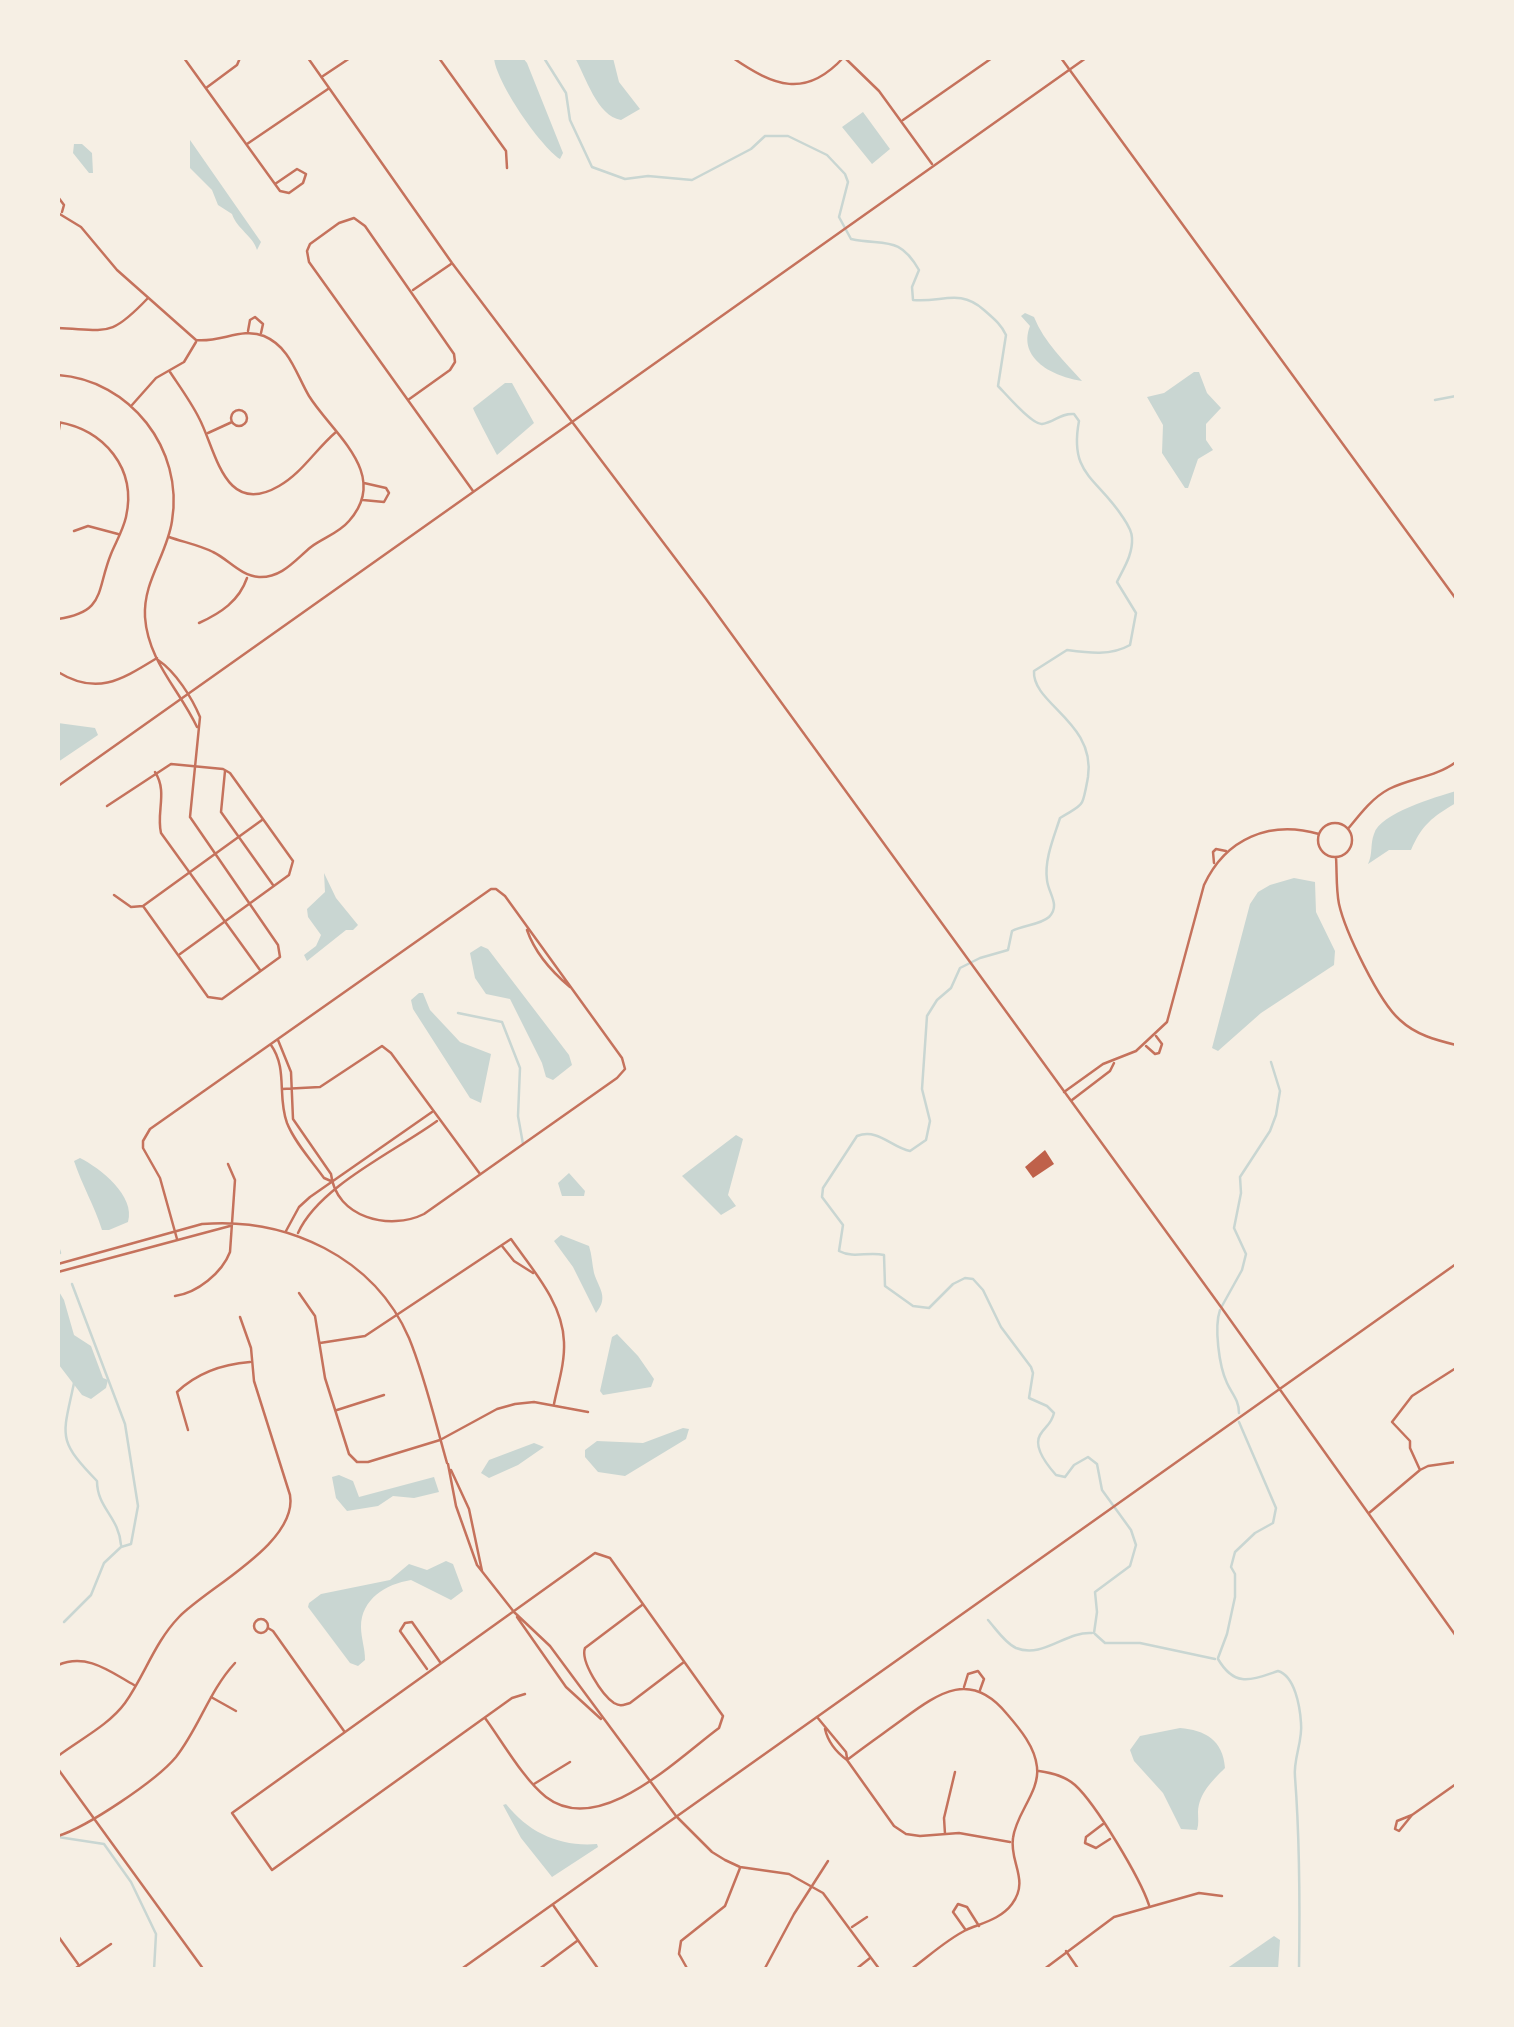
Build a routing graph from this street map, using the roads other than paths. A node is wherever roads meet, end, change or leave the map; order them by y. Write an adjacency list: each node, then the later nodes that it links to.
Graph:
1 (184, 58): 12 (street)
2 (195, 58): 12 (street)
3 (240, 58): 15 (street)
4 (308, 58): 14 (street)
5 (350, 58): 14 (street)
6 (439, 58): 20 (street)
7 (734, 58): 8 (street)
8 (844, 58): 17 (street)
9 (992, 58): 17 (street)
10 (1061, 58): 13 (street)
11 (1086, 58): 13 (street)
12 (188, 63): 15 (street)
13 (1070, 69): 19 (street); 48 (street)
14 (322, 77): 16 (street)
15 (206, 88): 18 (street)
16 (329, 88): 18 (street); 24 (street)
17 (902, 121): 19 (street)
18 (246, 144): 21 (street)
19 (933, 166): 37 (street)
20 (507, 168)
21 (275, 184): 21 (street)
22 (58, 198): 23 (street)
23 (60, 214): 26 (street)
24 (452, 262): 25 (street); 37 (street)
25 (412, 291): 33 (street); 33 (street)
26 (148, 298): 27 (street); 30 (street)
27 (58, 328)
28 (248, 332): 29 (street); 29 (street); 30 (street)
29 (261, 334): 38 (street)
30 (196, 340): 31 (street)
31 (170, 372): 34 (street); 39 (street)
32 (58, 375): 34 (street)
33 (408, 400): 42 (street)
34 (131, 406): 46 (street)
35 (59, 422): 40 (street); 45 (street)
36 (232, 422): 39 (street)
37 (571, 422): 42 (street); 86 (street)
38 (337, 431): 39 (street); 41 (street)
39 (207, 434)
40 (58, 435)
41 (364, 483): 43 (street); 43 (street)
42 (472, 492): 53 (street)
43 (362, 499): 47 (street)
44 (74, 532): 45 (street)
45 (119, 535): 49 (street)
46 (169, 537): 47 (street); 51 (street)
47 (248, 575): 50 (street)
48 (1456, 599)
49 (58, 619)
50 (200, 623)
51 (158, 659): 52 (street); 53 (street); 54 (street)
52 (58, 672)
53 (187, 694): 54 (street); 55 (street)
54 (180, 699): 55 (street); 60 (street)
55 (198, 729): 57 (street)
56 (1456, 762): 63 (street)
57 (194, 766): 58 (street); 59 (street); 67 (street)
58 (226, 771): 62 (street); 65 (street)
59 (156, 772): 61 (street); 70 (street)
60 (58, 786)
61 (107, 806)
62 (264, 820): 65 (street); 71 (street)
63 (1348, 829): 64 (street); 68 (street)
64 (1319, 834): 66 (street); 68 (street)
65 (239, 837): 67 (street); 71 (street)
66 (1228, 851): 69 (street); 69 (street)
67 (214, 854): 70 (street); 73 (street)
68 (1336, 857): 80 (street)
69 (1215, 864): 78 (street)
70 (189, 872): 74 (street); 75 (street)
71 (274, 886): 73 (street)
72 (114, 896): 74 (street)
73 (250, 904): 75 (street); 77 (street)
74 (143, 906): 76 (street)
75 (225, 922): 76 (street); 77 (street)
76 (178, 955): 77 (street)
77 (261, 971)
78 (1156, 1035): 82 (street); 82 (street)
79 (278, 1040): 81 (street); 85 (street); 91 (street)
80 (1456, 1044)
81 (271, 1045): 84 (street); 95 (street)
82 (1145, 1045): 83 (street)
83 (1115, 1062): 86 (street); 87 (street)
84 (282, 1089): 85 (street); 92 (street)
85 (291, 1090): 88 (street); 92 (street)
86 (1064, 1093): 87 (street)
87 (1070, 1102): 111 (street)
88 (434, 1112): 89 (street); 92 (street)
89 (439, 1120): 91 (street); 93 (street)
90 (228, 1164): 94 (street)
91 (481, 1175): 93 (street)
92 (332, 1182): 93 (street); 96 (street)
93 (336, 1188): 97 (street)
94 (232, 1225): 95 (street); 96 (street); 98 (street); 105 (street)
95 (175, 1230): 98 (street); 100 (street)
96 (286, 1231): 97 (street)
97 (298, 1234): 107 (street)
98 (177, 1239): 102 (street)
99 (501, 1245): 103 (street); 103 (street); 107 (street)
100 (58, 1264)
101 (1456, 1264): 111 (street)
102 (58, 1272)
103 (536, 1274): 113 (street)
104 (300, 1293): 108 (street)
105 (175, 1296)
106 (240, 1317): 109 (street)
107 (398, 1317): 108 (street); 117 (street)
108 (319, 1343): 114 (street)
109 (252, 1362): 116 (street); 132 (street)
110 (1456, 1368): 120 (street)
111 (1280, 1389): 121 (street); 138 (street)
112 (384, 1395): 114 (street)
113 (554, 1406): 115 (street); 117 (street)
114 (336, 1411): 117 (street)
115 (588, 1412)
116 (188, 1430)
117 (440, 1440): 119 (street)
118 (1456, 1462): 120 (street)
119 (448, 1464): 122 (street); 122 (street)
120 (1420, 1470): 121 (street)
121 (1368, 1514): 126 (street)
122 (482, 1574): 124 (street)
123 (644, 1604): 124 (street); 128 (street); 128 (street)
124 (514, 1612): 127 (street); 140 (street); 140 (street)
125 (268, 1628): 141 (street)
126 (1456, 1636)
127 (440, 1662): 131 (street); 131 (street)
128 (685, 1662): 148 (street)
129 (236, 1664): 136 (street)
130 (58, 1666): 132 (street)
131 (428, 1670): 141 (street)
132 (135, 1685): 142 (street)
133 (964, 1688): 134 (street); 134 (street); 143 (street)
134 (980, 1692): 146 (street)
135 (524, 1694): 139 (street)
136 (211, 1697): 137 (street); 153 (street)
137 (236, 1711)
138 (816, 1716): 143 (street); 152 (street)
139 (485, 1718): 141 (street); 149 (street)
140 (608, 1727): 148 (street)
141 (344, 1731)
142 (58, 1756)
143 (847, 1760): 155 (street)
144 (570, 1762): 149 (street)
145 (58, 1769): 153 (street)
146 (1038, 1770): 154 (street); 158 (street)
147 (955, 1772): 155 (street)
148 (647, 1781): 149 (street); 152 (street)
149 (534, 1784)
150 (1456, 1784): 151 (street)
151 (1412, 1815)
152 (676, 1816): 160 (street); 163 (street)
153 (94, 1819): 156 (street); 176 (street)
154 (1104, 1823): 157 (street); 157 (street)
155 (946, 1834): 158 (street)
156 (58, 1836)
157 (1112, 1838): 164 (street)
158 (1012, 1842): 166 (street)
159 (828, 1862): 161 (street)
160 (740, 1867): 161 (street); 180 (street)
161 (812, 1886): 167 (street); 181 (street)
162 (1222, 1896): 164 (street)
163 (552, 1904): 170 (street); 177 (street)
164 (1148, 1905): 172 (street)
165 (867, 1916): 167 (street)
166 (979, 1926): 168 (street); 168 (street)
167 (850, 1927): 173 (street)
168 (966, 1931): 184 (street)
169 (58, 1936): 174 (street)
170 (579, 1940): 178 (street); 179 (street)
171 (111, 1944): 174 (street)
172 (1066, 1951): 185 (street); 186 (street)
173 (871, 1958): 182 (street); 183 (street)
174 (79, 1966): 175 (street)
175 (73, 1970)
176 (204, 1970)
177 (460, 1970)
178 (538, 1970)
179 (599, 1970)
180 (688, 1970)
181 (764, 1970)
182 (855, 1970)
183 (880, 1970)
184 (910, 1970)
185 (1044, 1970)
186 (1078, 1970)

